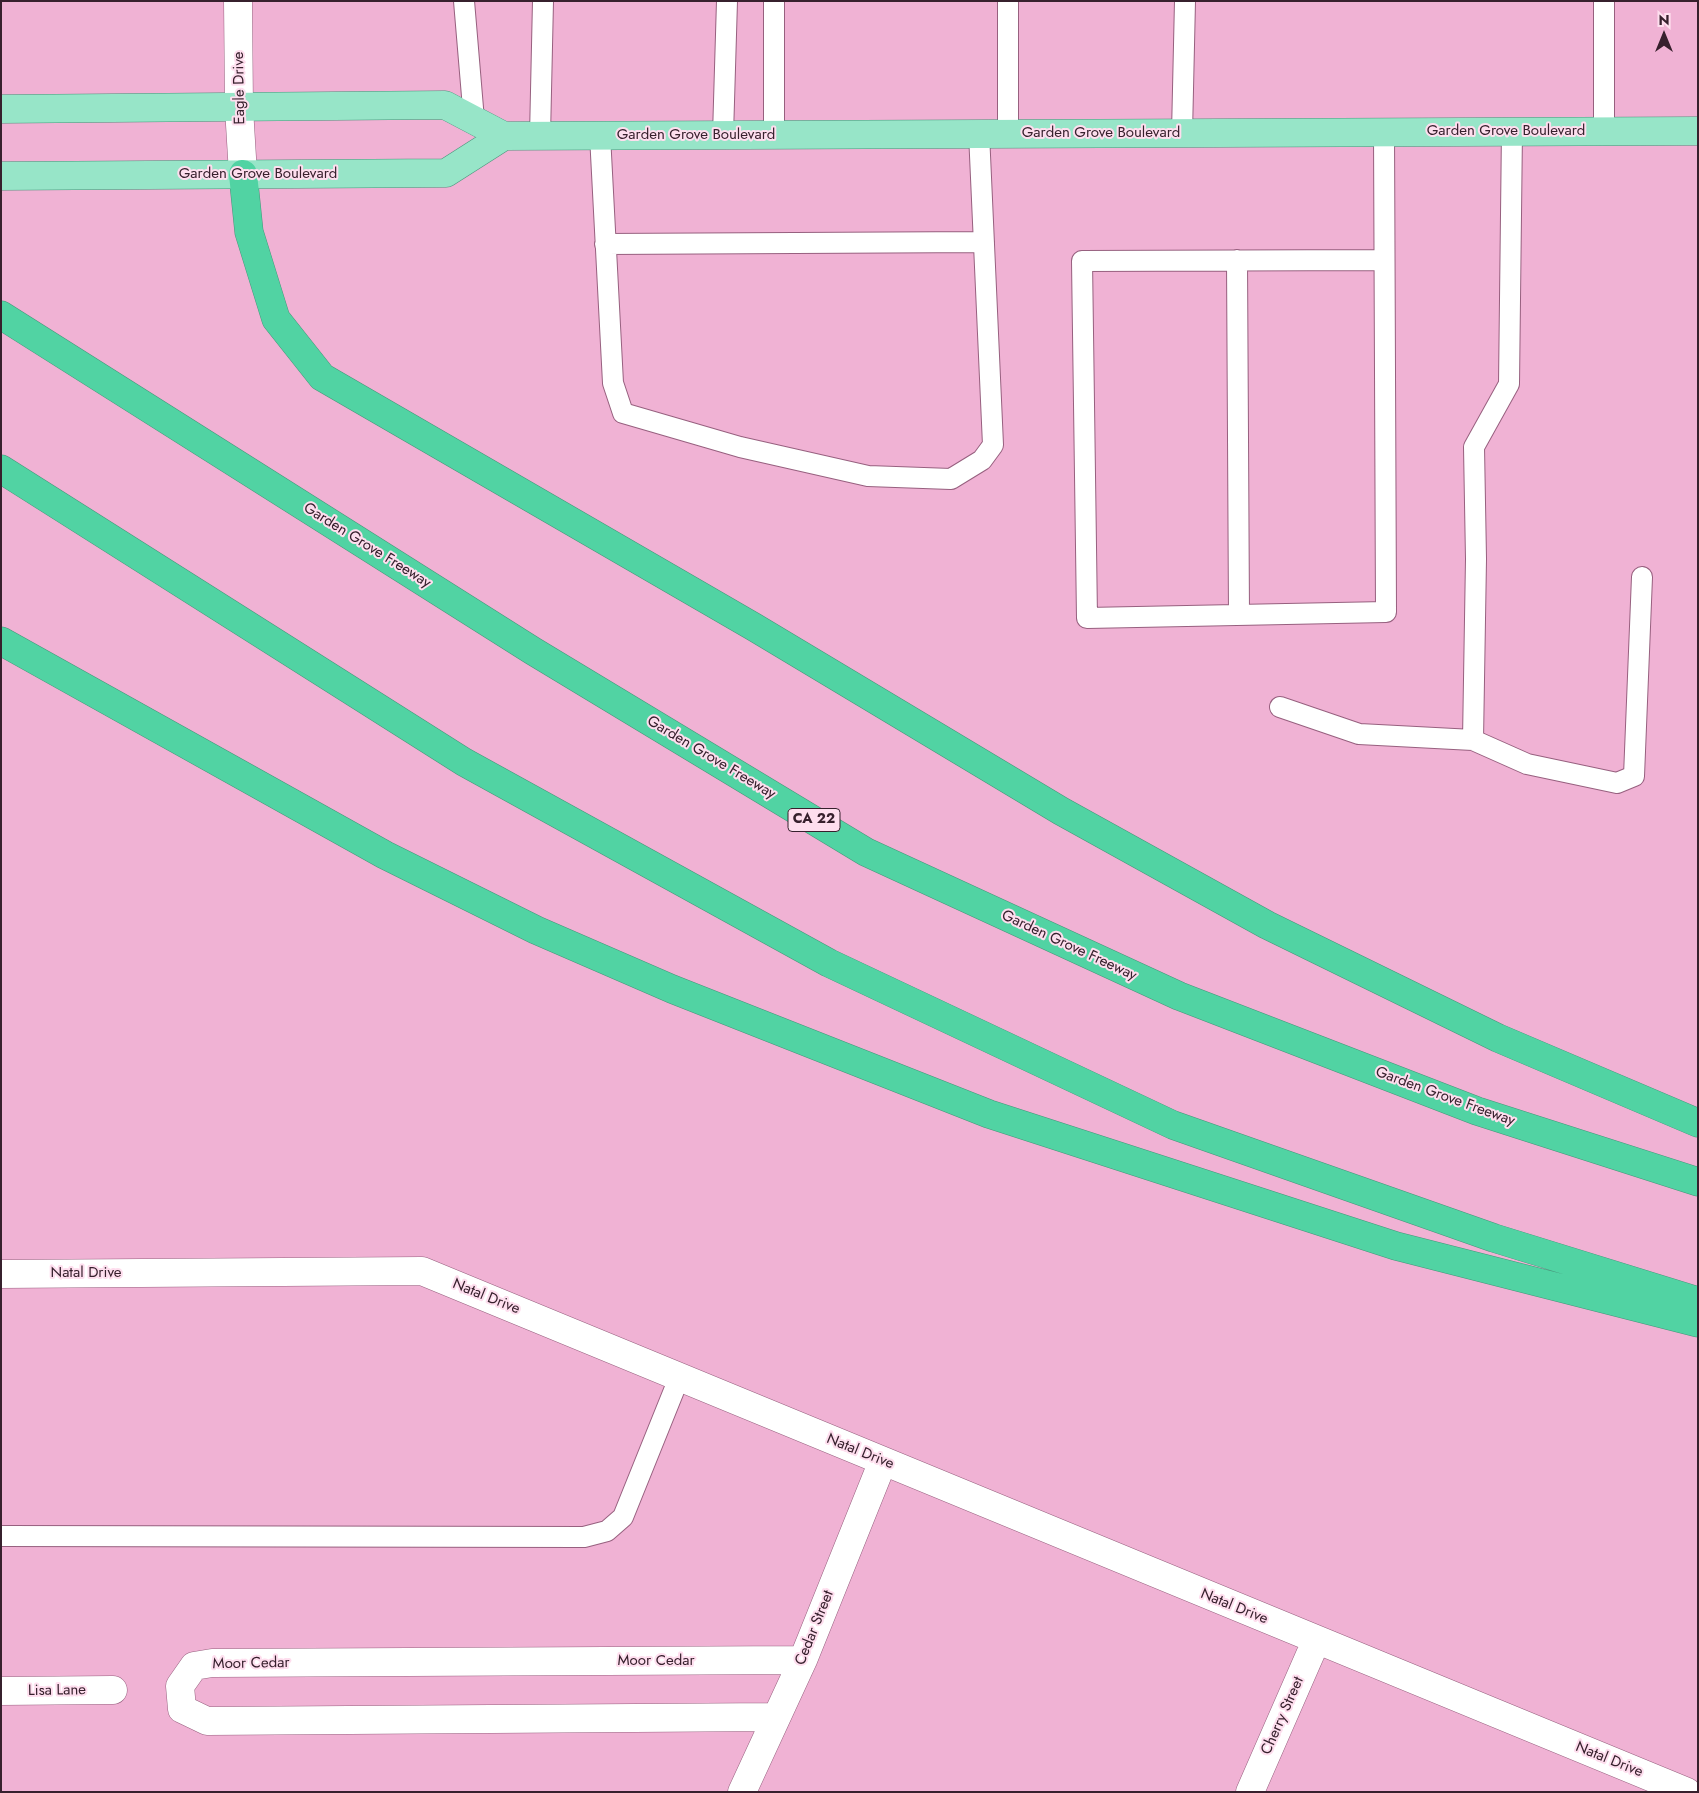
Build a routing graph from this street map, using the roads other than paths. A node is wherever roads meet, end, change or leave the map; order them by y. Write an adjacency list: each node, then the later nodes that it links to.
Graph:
1 (238, 1): 9 (street, Eagle Drive)
2 (464, 1): 11 (lane)
3 (543, 1): 23 (lane)
4 (727, 1): 20 (lane)
5 (774, 1): 21 (lane)
6 (1008, 1): 17 (lane)
7 (1185, 1): 18 (lane)
8 (1604, 1): 14 (lane)
9 (240, 108): 10 (main road, Garden Grove Boulevard); 11 (main road, Garden Grove Boulevard); 24 (street, Eagle Drive)
10 (1, 109)
11 (474, 120): 22 (main road, Garden Grove Boulevard)
12 (1512, 130): 14 (main road, Garden Grove Boulevard); 15 (main road, Garden Grove Boulevard); 36 (lane)
13 (1698, 130): 14 (main road, Garden Grove Boulevard)
14 (1604, 131)
15 (1384, 132): 18 (main road, Garden Grove Boulevard); 29 (lane)
16 (979, 133): 17 (main road, Garden Grove Boulevard); 21 (main road, Garden Grove Boulevard); 26 (lane)
17 (1008, 133): 18 (main road, Garden Grove Boulevard)
18 (1182, 133)
19 (600, 135): 20 (main road, Garden Grove Boulevard); 23 (main road, Garden Grove Boulevard); 27 (lane)
20 (723, 135): 21 (main road, Garden Grove Boulevard)
21 (774, 135)
22 (504, 136): 23 (main road, Garden Grove Boulevard); 24 (main road, Garden Grove Boulevard)
23 (540, 136)
24 (243, 174): 25 (main road, Garden Grove Boulevard); 37 (highway)
25 (1, 176)
26 (984, 242): 27 (lane); 27 (lane)
27 (605, 244)
28 (1237, 260): 29 (lane); 33 (lane); 33 (lane)
29 (1384, 260): 33 (lane)
30 (1, 315): 38 (highway, Garden Grove Freeway / CA 22)
31 (1, 469): 40 (highway)
32 (1642, 577): 36 (lane)
33 (1239, 615)
34 (1, 641): 41 (highway)
35 (1280, 707): 36 (lane)
36 (1473, 740)
37 (1698, 1123)
38 (1698, 1182)
39 (1, 1274): 42 (street, Natal Drive)
40 (1698, 1301)
41 (1698, 1323)
42 (679, 1378): 43 (street, Natal Drive); 44 (lane)
43 (883, 1462): 45 (street, Natal Drive); 46 (street, Cedar Street)
44 (1, 1536)
45 (1316, 1641): 51 (street, Cherry Street); 52 (street, Natal Drive)
46 (803, 1660): 49 (street, Cedar Street); 49 (street, Moor Cedar)
47 (113, 1690): 48 (street, Lisa Lane)
48 (1, 1691)
49 (776, 1717): 50 (street, Cedar Street)
50 (742, 1792)
51 (1250, 1792)
52 (1687, 1792)

